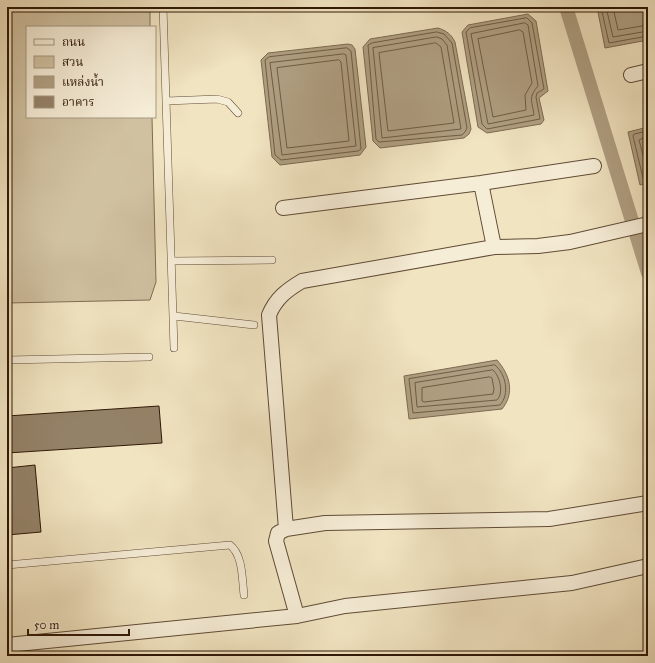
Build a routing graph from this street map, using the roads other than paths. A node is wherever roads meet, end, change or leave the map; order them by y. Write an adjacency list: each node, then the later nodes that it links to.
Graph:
1 (164, 7): 4 (lane)
2 (648, 71): 3 (street)
3 (631, 75)
4 (166, 101): 5 (lane); 12 (lane)
5 (238, 113)
6 (594, 166): 7 (street)
7 (481, 183): 8 (street); 10 (street)
8 (283, 208)
9 (648, 224): 10 (street)
10 (494, 247): 19 (street)
11 (272, 260): 12 (lane)
12 (171, 261): 13 (lane)
13 (174, 316): 14 (lane); 15 (lane)
14 (254, 325)
15 (174, 348)
16 (149, 357): 17 (lane)
17 (7, 360)
18 (648, 503): 19 (street)
19 (286, 529): 23 (street)
20 (7, 565): 22 (lane)
21 (648, 566): 23 (street)
22 (244, 595)
23 (297, 616): 24 (street)
24 (7, 645)

